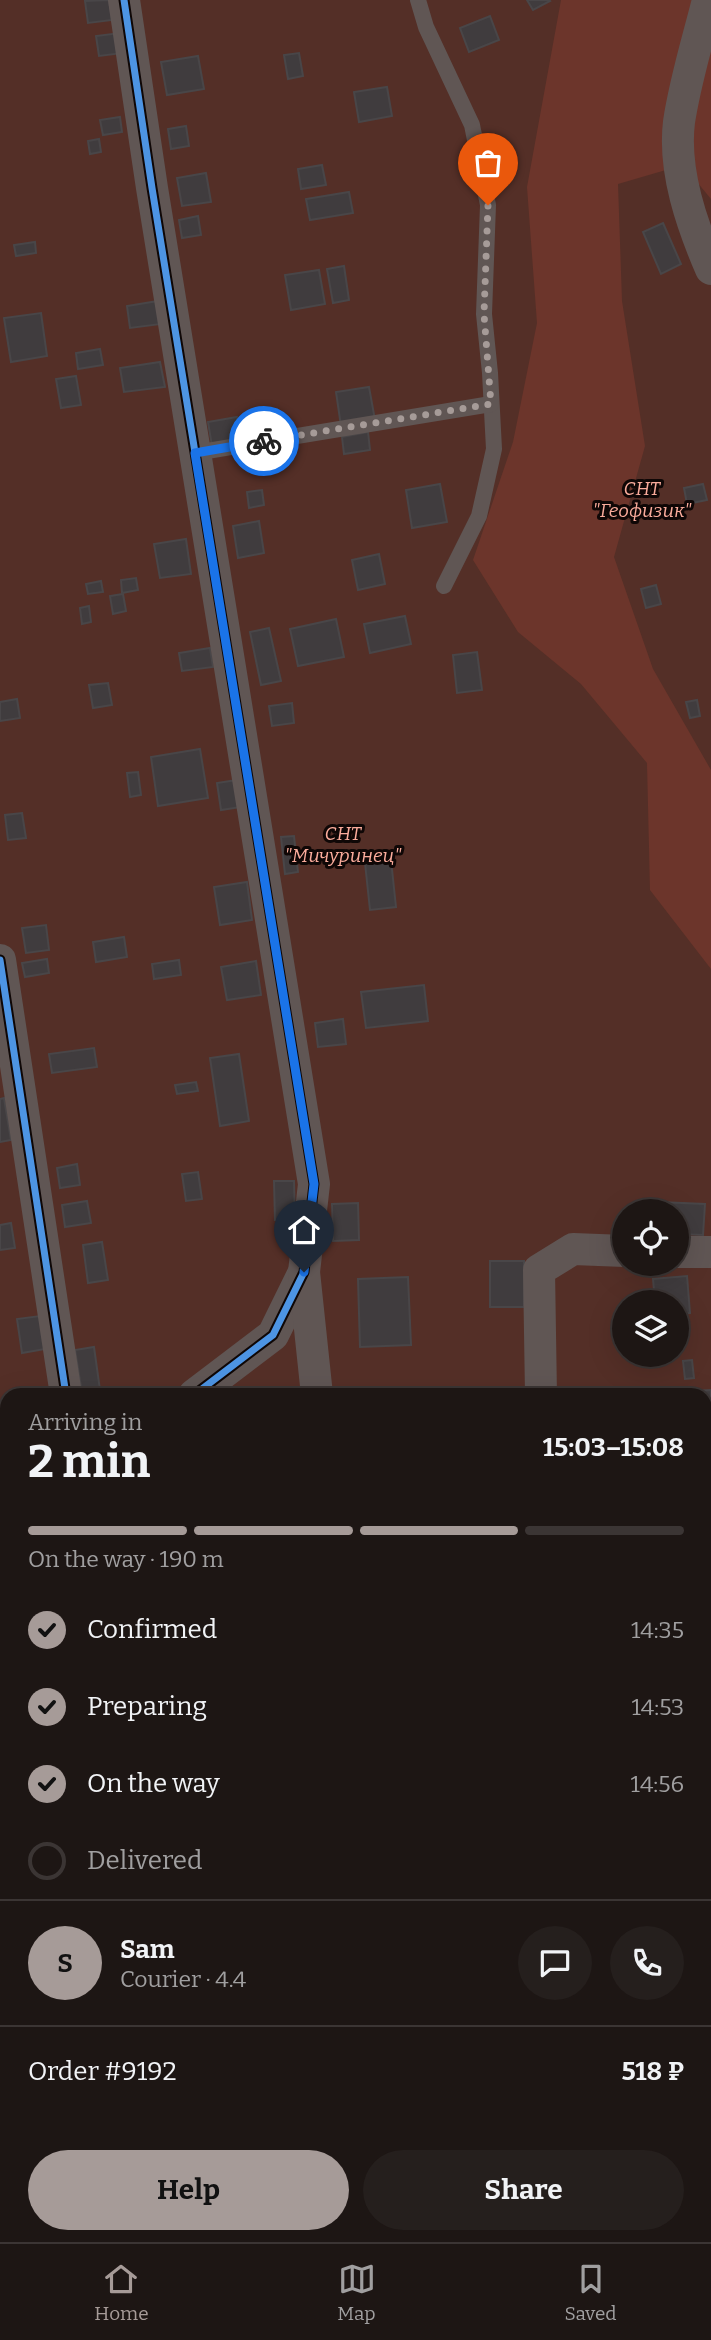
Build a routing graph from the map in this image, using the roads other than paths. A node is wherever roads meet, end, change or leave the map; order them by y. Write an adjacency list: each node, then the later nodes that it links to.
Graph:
1 (124, 0): 6 (street)
2 (418, 0): 5 (lane)
3 (708, 0): 4 (street)
4 (711, 269)
5 (491, 404): 6 (lane); 7 (lane)
6 (195, 453): 12 (street)
7 (444, 586)
8 (0, 960): 13 (street)
9 (612, 1250): 16 (street)
10 (689, 1252): 11 (street)
11 (711, 1252)
12 (304, 1272): 14 (street); 15 (street)
13 (65, 1388)
14 (203, 1388)
15 (316, 1388)
16 (541, 1388)

